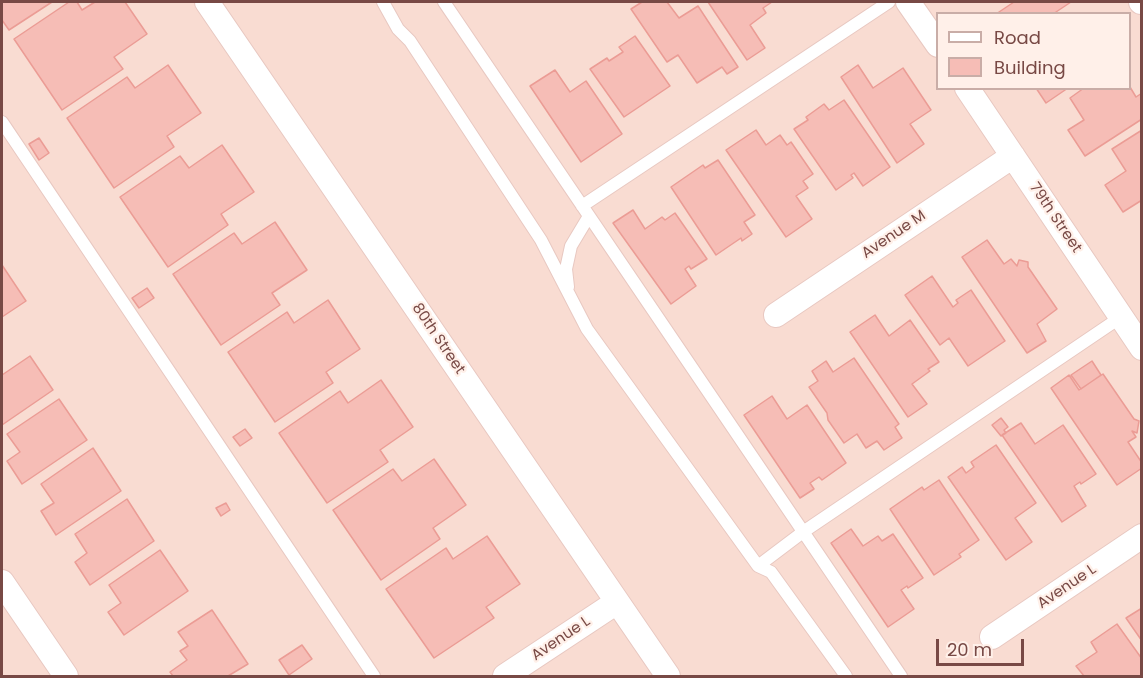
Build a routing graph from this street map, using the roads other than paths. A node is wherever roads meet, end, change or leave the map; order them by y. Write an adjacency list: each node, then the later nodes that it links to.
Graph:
1 (207, 2): 19 (street, 80th Street)
2 (383, 2): 11 (lane)
3 (444, 2): 10 (lane)
4 (889, 2): 10 (lane)
5 (908, 2): 6 (street)
6 (936, 42)
7 (968, 90): 9 (street, 79th Street)
8 (2, 122): 22 (lane)
9 (1013, 156): 12 (street, Avenue M); 13 (street, 79th Street)
10 (586, 211): 11 (lane); 15 (lane)
11 (569, 293): 17 (lane)
12 (776, 315)
13 (1121, 317): 14 (street, 79th Street); 15 (lane)
14 (1142, 348)
15 (802, 532): 17 (lane); 26 (lane)
16 (1142, 536): 20 (street, Avenue L)
17 (758, 566): 25 (lane)
18 (2, 582): 21 (street)
19 (617, 602): 23 (street, Avenue L); 24 (street, 80th Street)
20 (992, 637)
21 (66, 676)
22 (374, 676)
23 (505, 676)
24 (668, 676)
25 (846, 676)
26 (901, 676)

